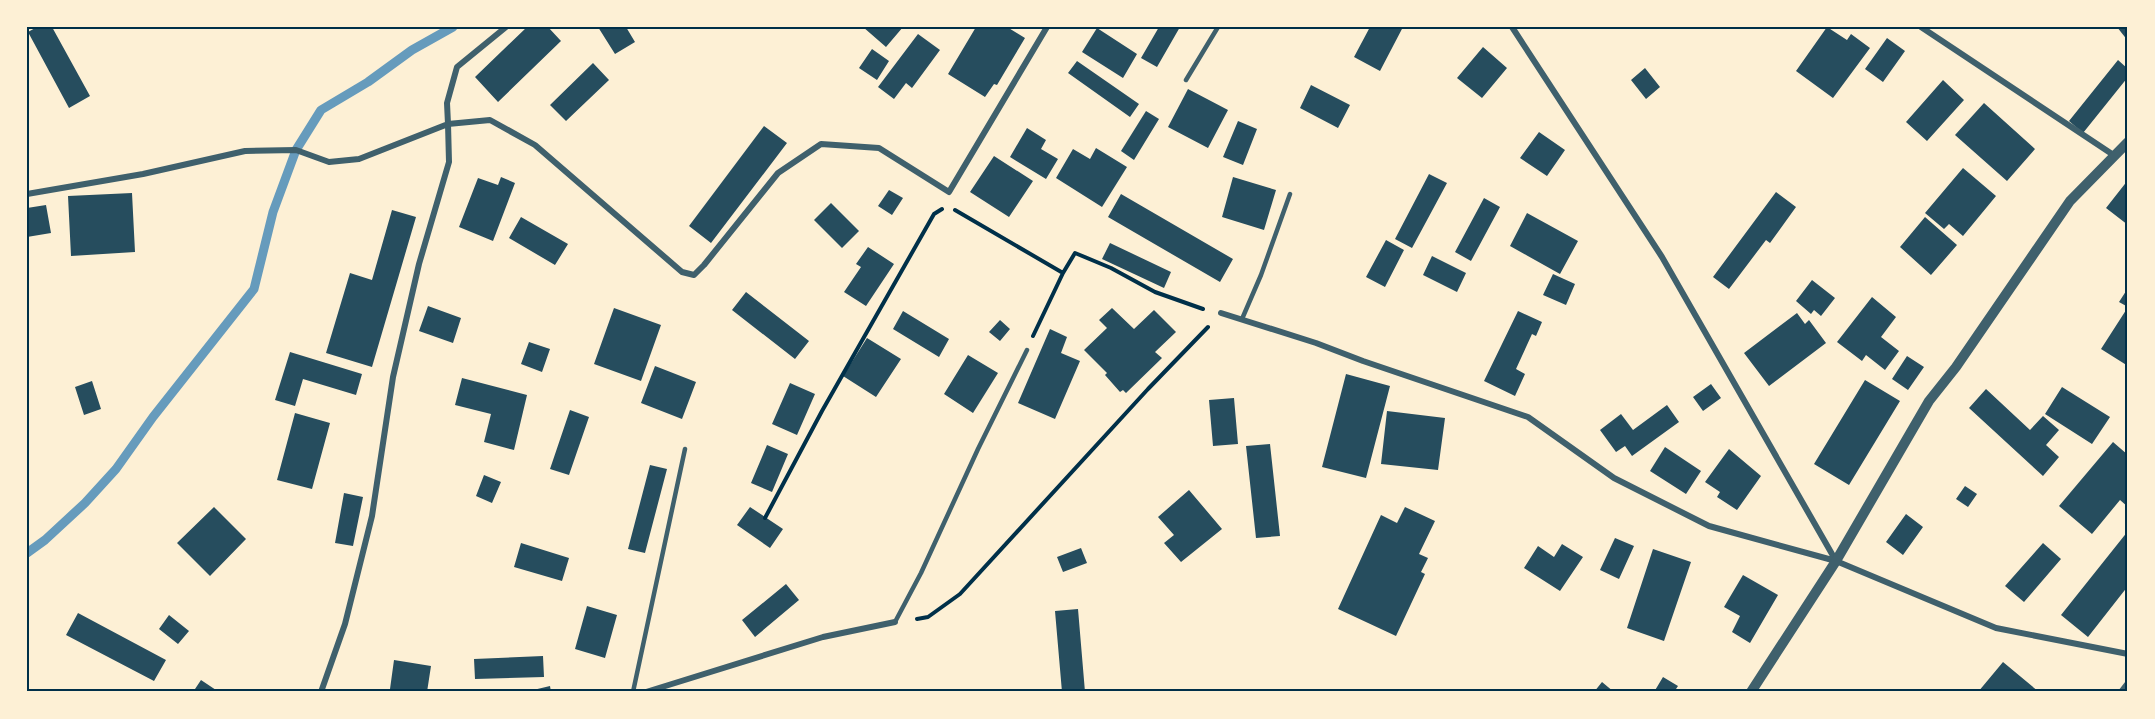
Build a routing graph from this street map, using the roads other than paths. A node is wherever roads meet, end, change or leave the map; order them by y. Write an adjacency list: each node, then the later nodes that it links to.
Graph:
1 (506, 27): 7 (street)
2 (1047, 27): 7 (street)
3 (1218, 27): 6 (lane)
4 (1512, 27): 16 (street)
5 (1921, 27): 9 (street)
6 (1186, 80)
7 (448, 124): 10 (street); 20 (street)
8 (2128, 142): 9 (street)
9 (2116, 156): 16 (street)
10 (27, 194)
11 (1290, 194): 13 (lane)
12 (1221, 313): 13 (street)
13 (1242, 319): 16 (street)
14 (1027, 350): 17 (lane)
15 (685, 449): 21 (lane)
16 (1836, 561): 18 (street); 23 (street)
17 (895, 622): 22 (street)
18 (2128, 654)
19 (2128, 683): 24 (street)
20 (321, 692)
21 (633, 692)
22 (646, 692)
23 (1751, 692)
24 (2121, 692)

